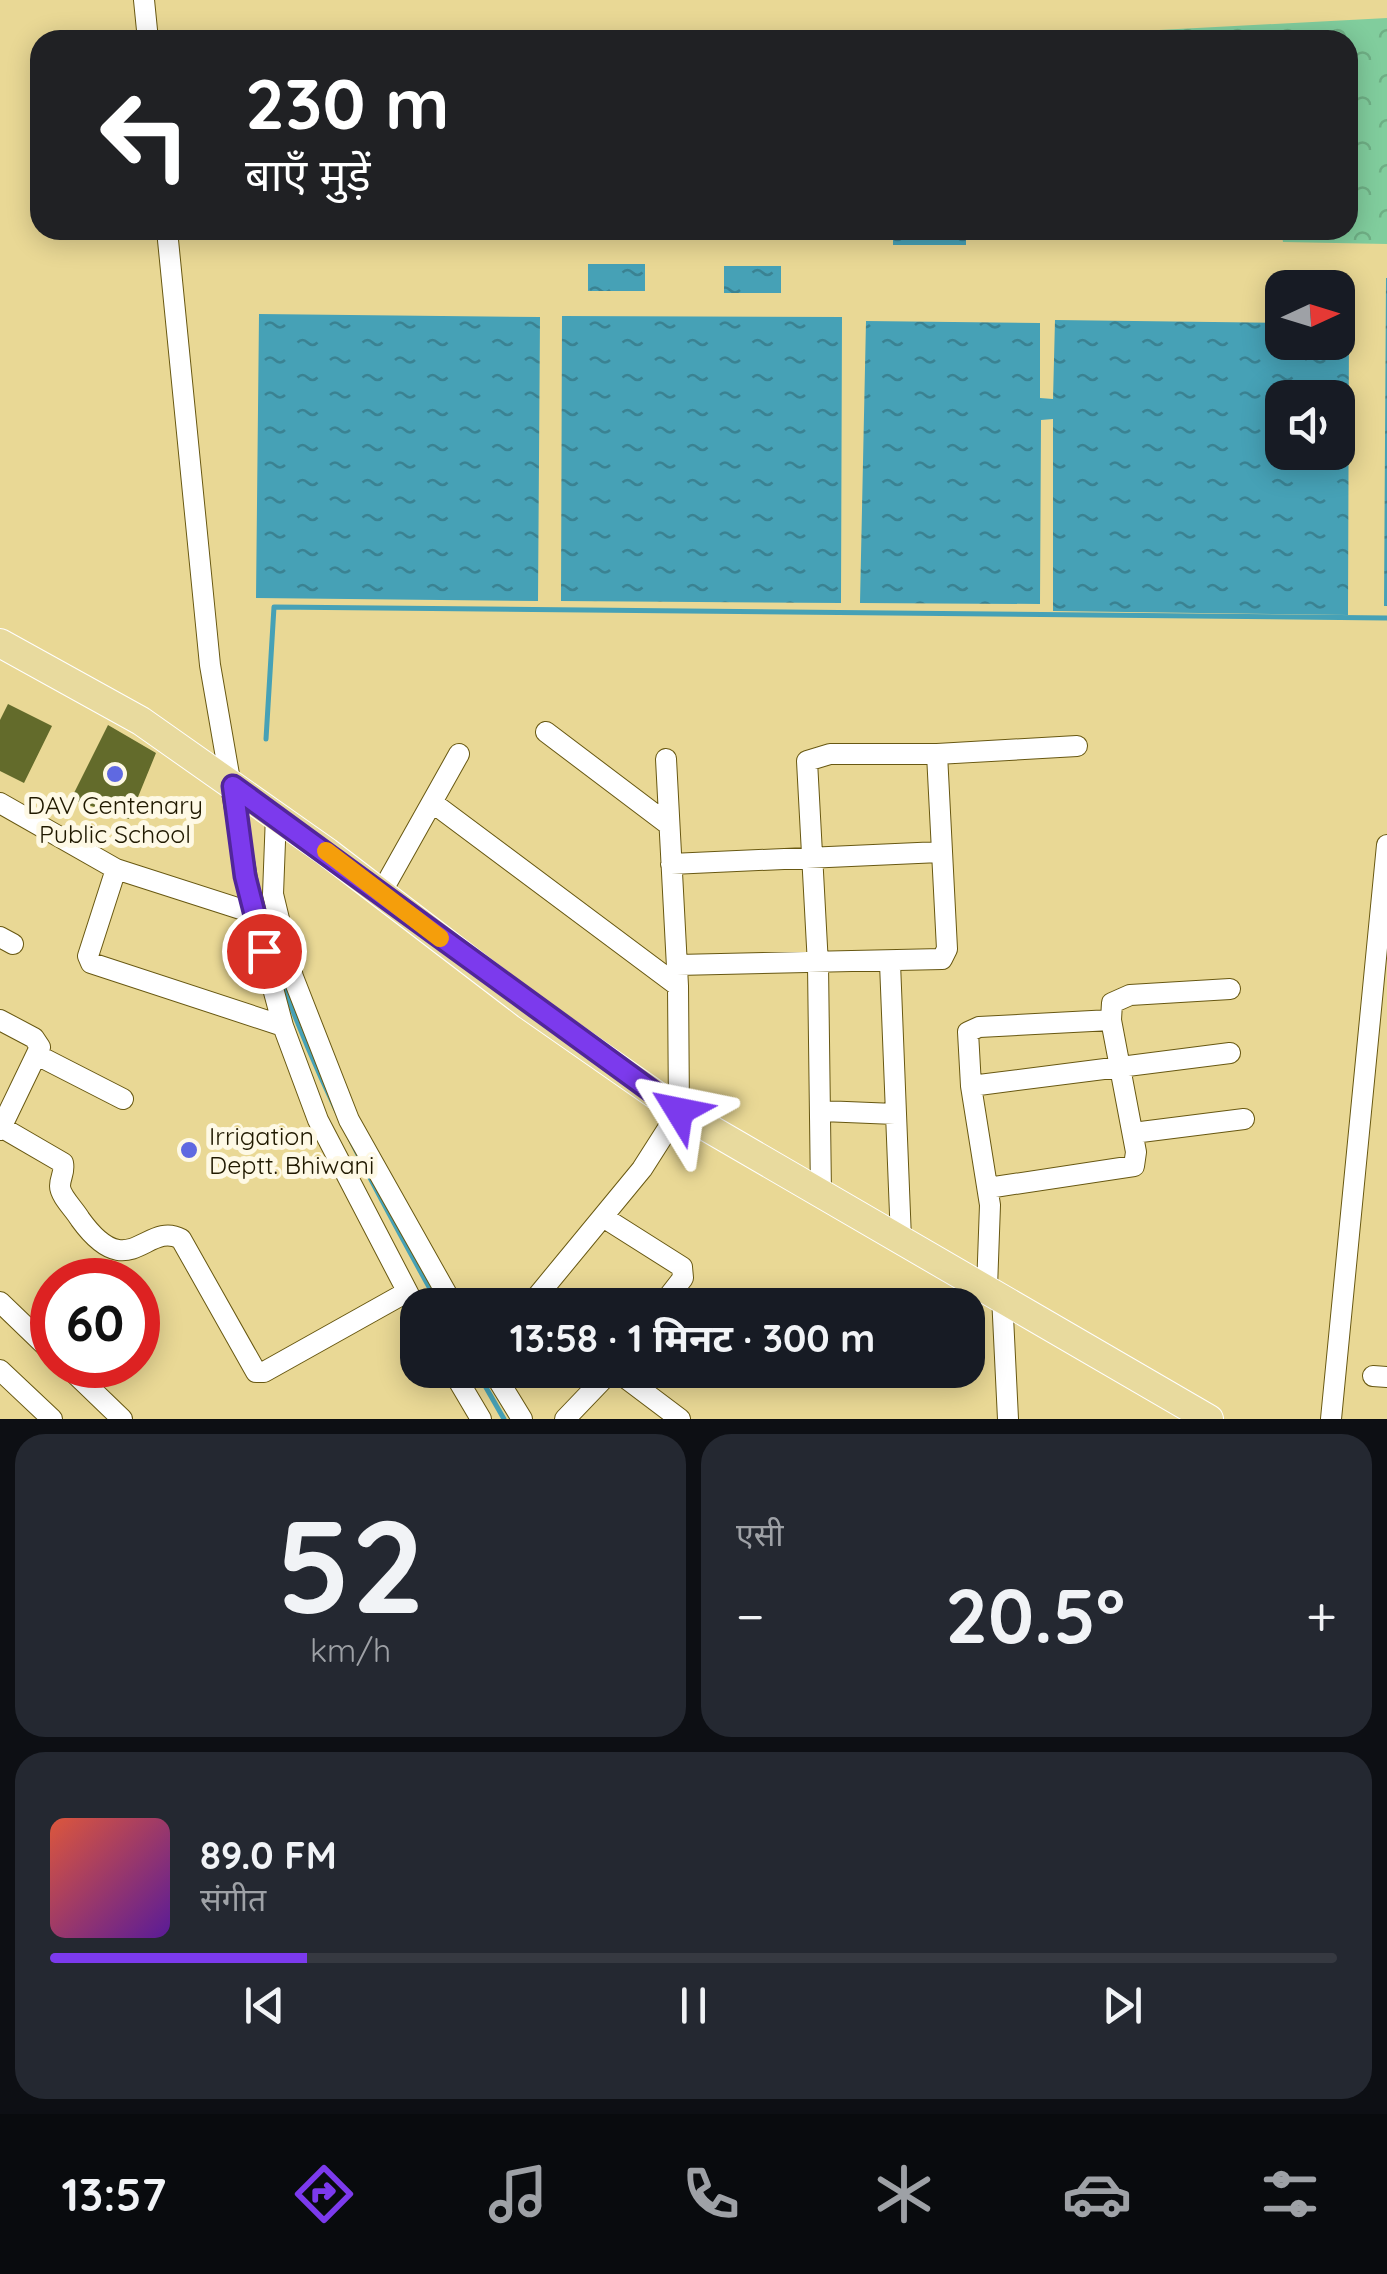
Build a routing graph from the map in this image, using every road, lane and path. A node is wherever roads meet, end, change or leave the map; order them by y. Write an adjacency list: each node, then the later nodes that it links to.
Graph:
1 (144, 0): 2 (street)
2 (147, 30)
3 (168, 240): 10 (street)
4 (0, 642): 10 (main road)
5 (546, 732): 14 (street)
6 (1077, 746): 8 (street)
7 (459, 754): 12 (street)
8 (937, 754): 16 (street); 17 (street)
9 (666, 759): 14 (street)
10 (233, 786): 13 (main road); 21 (street)
11 (0, 803): 19 (street)
12 (433, 803): 20 (street); 25 (street)
13 (276, 815): 20 (main road); 46 (street)
14 (669, 825): 18 (street)
15 (1387, 845): 22 (street)
16 (940, 852): 17 (street); 23 (street)
17 (810, 858): 18 (street); 24 (street)
18 (671, 864): 25 (street)
19 (116, 869): 21 (street); 29 (street)
20 (382, 893): 35 (main road)
21 (254, 913): 29 (street)
22 (1383, 945): 66 (street)
23 (890, 963): 24 (street); 37 (street)
24 (818, 965): 25 (street); 36 (street)
25 (677, 976): 35 (street)
26 (1230, 988): 28 (street)
27 (0, 1020): 31 (street)
28 (1111, 1020): 32 (street); 33 (street)
29 (284, 1026): 45 (street)
30 (1230, 1053): 32 (street)
31 (37, 1055): 34 (street); 39 (street)
32 (1122, 1066): 33 (street); 40 (street)
33 (971, 1086): 41 (street)
34 (123, 1100)
35 (679, 1111): 42 (main road); 43 (street)
36 (822, 1111): 37 (street); 42 (street)
37 (895, 1114): 44 (street)
38 (1244, 1119): 40 (street)
39 (1, 1125): 50 (street)
40 (1133, 1134): 41 (street)
41 (988, 1188): 49 (street)
42 (821, 1192): 44 (main road)
43 (603, 1217): 47 (street); 48 (street)
44 (901, 1240): 49 (main road)
45 (404, 1288)
46 (443, 1288)
47 (544, 1288)
48 (675, 1288)
49 (994, 1292): 64 (street); 65 (main road)
50 (400, 1295)
51 (0, 1302): 52 (street)
52 (30, 1331)
53 (0, 1370): 59 (street)
54 (90, 1388): 60 (street)
55 (469, 1388): 58 (street)
56 (595, 1388): 62 (street)
57 (638, 1388): 63 (street)
58 (490, 1411): 61 (street)
59 (52, 1419)
60 (122, 1419)
61 (522, 1419)
62 (565, 1419)
63 (680, 1419)
64 (1008, 1419)
65 (1210, 1419)
66 (1331, 1419)

